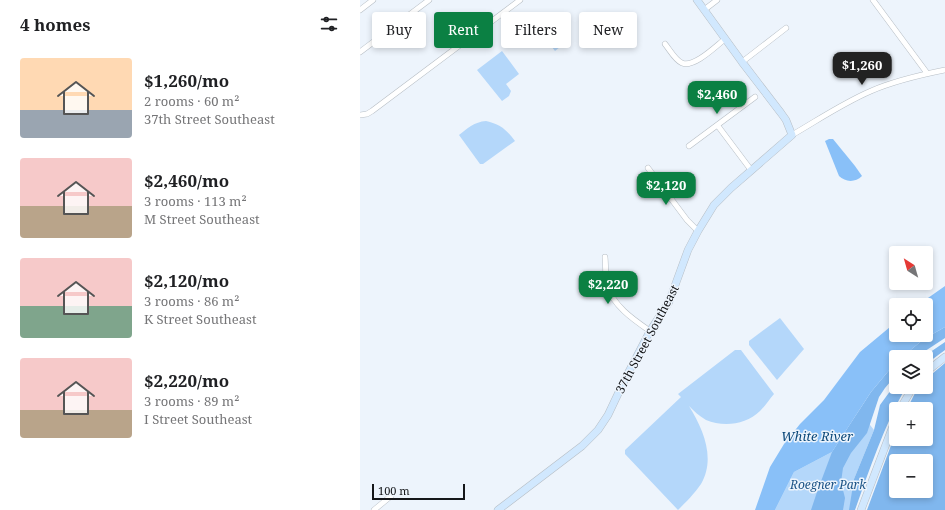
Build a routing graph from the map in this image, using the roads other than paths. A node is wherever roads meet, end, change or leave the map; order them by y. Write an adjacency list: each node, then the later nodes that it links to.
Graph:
1 (373, 0): 7 (street)
2 (430, 0): 12 (street)
3 (520, 0): 17 (street)
4 (697, 0): 8 (street)
5 (718, 0): 8 (street)
6 (873, 0): 15 (street)
7 (360, 10)
8 (704, 10): 10 (street)
9 (786, 28): 13 (street)
10 (725, 39): 11 (street); 13 (street)
11 (665, 44)
12 (360, 52)
13 (742, 62): 19 (street)
14 (945, 70): 15 (street, 37th Street Southeast)
15 (927, 73): 19 (street, 37th Street Southeast)
16 (755, 97): 18 (street)
17 (360, 115)
18 (718, 126): 20 (street); 22 (street)
19 (792, 135): 22 (street, 37th Street Southeast)
20 (690, 146)
21 (648, 168): 23 (street)
22 (751, 170): 23 (street, 37th Street Southeast)
23 (698, 230): 25 (street, 37th Street Southeast)
24 (605, 257): 25 (street)
25 (650, 331): 31 (street, 37th Street Southeast)
26 (945, 357): 27 (street)
27 (933, 366)
28 (889, 436): 32 (street)
29 (391, 496): 30 (street)
30 (374, 510)
31 (498, 510)
32 (861, 510)

